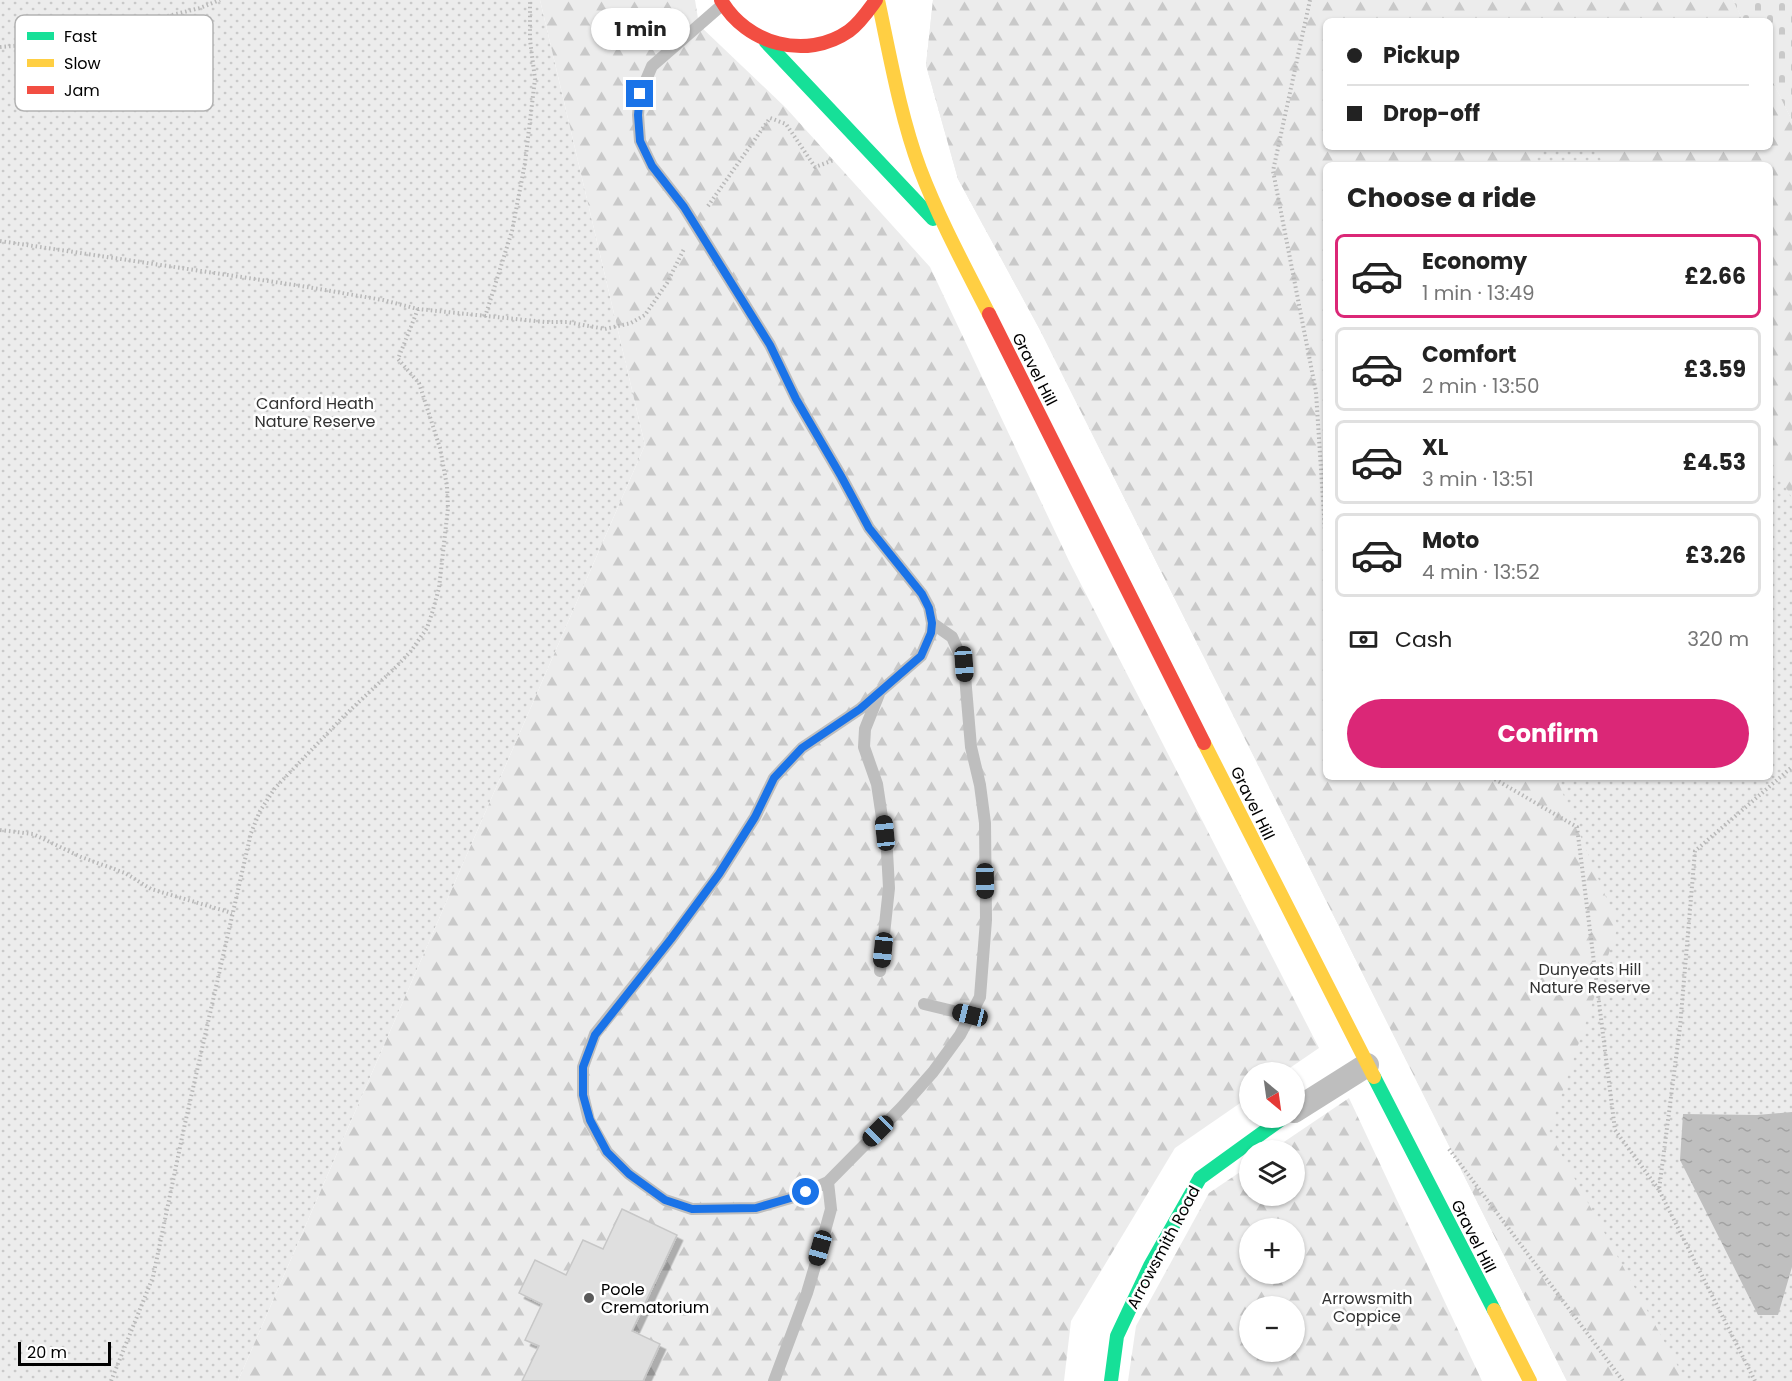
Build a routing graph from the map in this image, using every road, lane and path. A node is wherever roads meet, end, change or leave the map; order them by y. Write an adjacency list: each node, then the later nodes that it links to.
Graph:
1 (220, 0): 6 (path)
2 (530, 0): 15 (path)
3 (877, 0): 7 (main road); 12 (main road, Gravel Hill)
4 (1310, 0): 16 (path)
5 (722, 2): 7 (main road); 11 (lane)
6 (172, 15)
7 (766, 42): 10 (main road, Gravel Hill)
8 (15, 46): 9 (path)
9 (0, 47)
10 (860, 140): 11 (path); 12 (main road, Gravel Hill)
11 (695, 224): 15 (path); 17 (lane)
12 (951, 238): 26 (main road, Gravel Hill)
13 (0, 241): 14 (path)
14 (418, 309): 15 (path); 22 (path)
15 (485, 317)
16 (1323, 500)
17 (932, 623): 18 (lane); 25 (lane)
18 (880, 692): 23 (lane); 30 (lane)
19 (1792, 767): 31 (path)
20 (1496, 780): 31 (path)
21 (0, 830): 22 (path)
22 (232, 913): 32 (path)
23 (880, 971)
24 (924, 1004): 25 (lane)
25 (970, 1015): 30 (lane)
26 (1367, 1065): 27 (street); 35 (main road, Gravel Hill)
27 (1305, 1104)
28 (1269, 1128): 34 (main road, Arrowsmith Road)
29 (1444, 1142): 36 (path)
30 (828, 1182): 33 (lane)
31 (1659, 1190): 37 (path)
32 (111, 1381)
33 (774, 1381)
34 (1111, 1381)
35 (1530, 1381)
36 (1623, 1381)
37 (1755, 1381)

